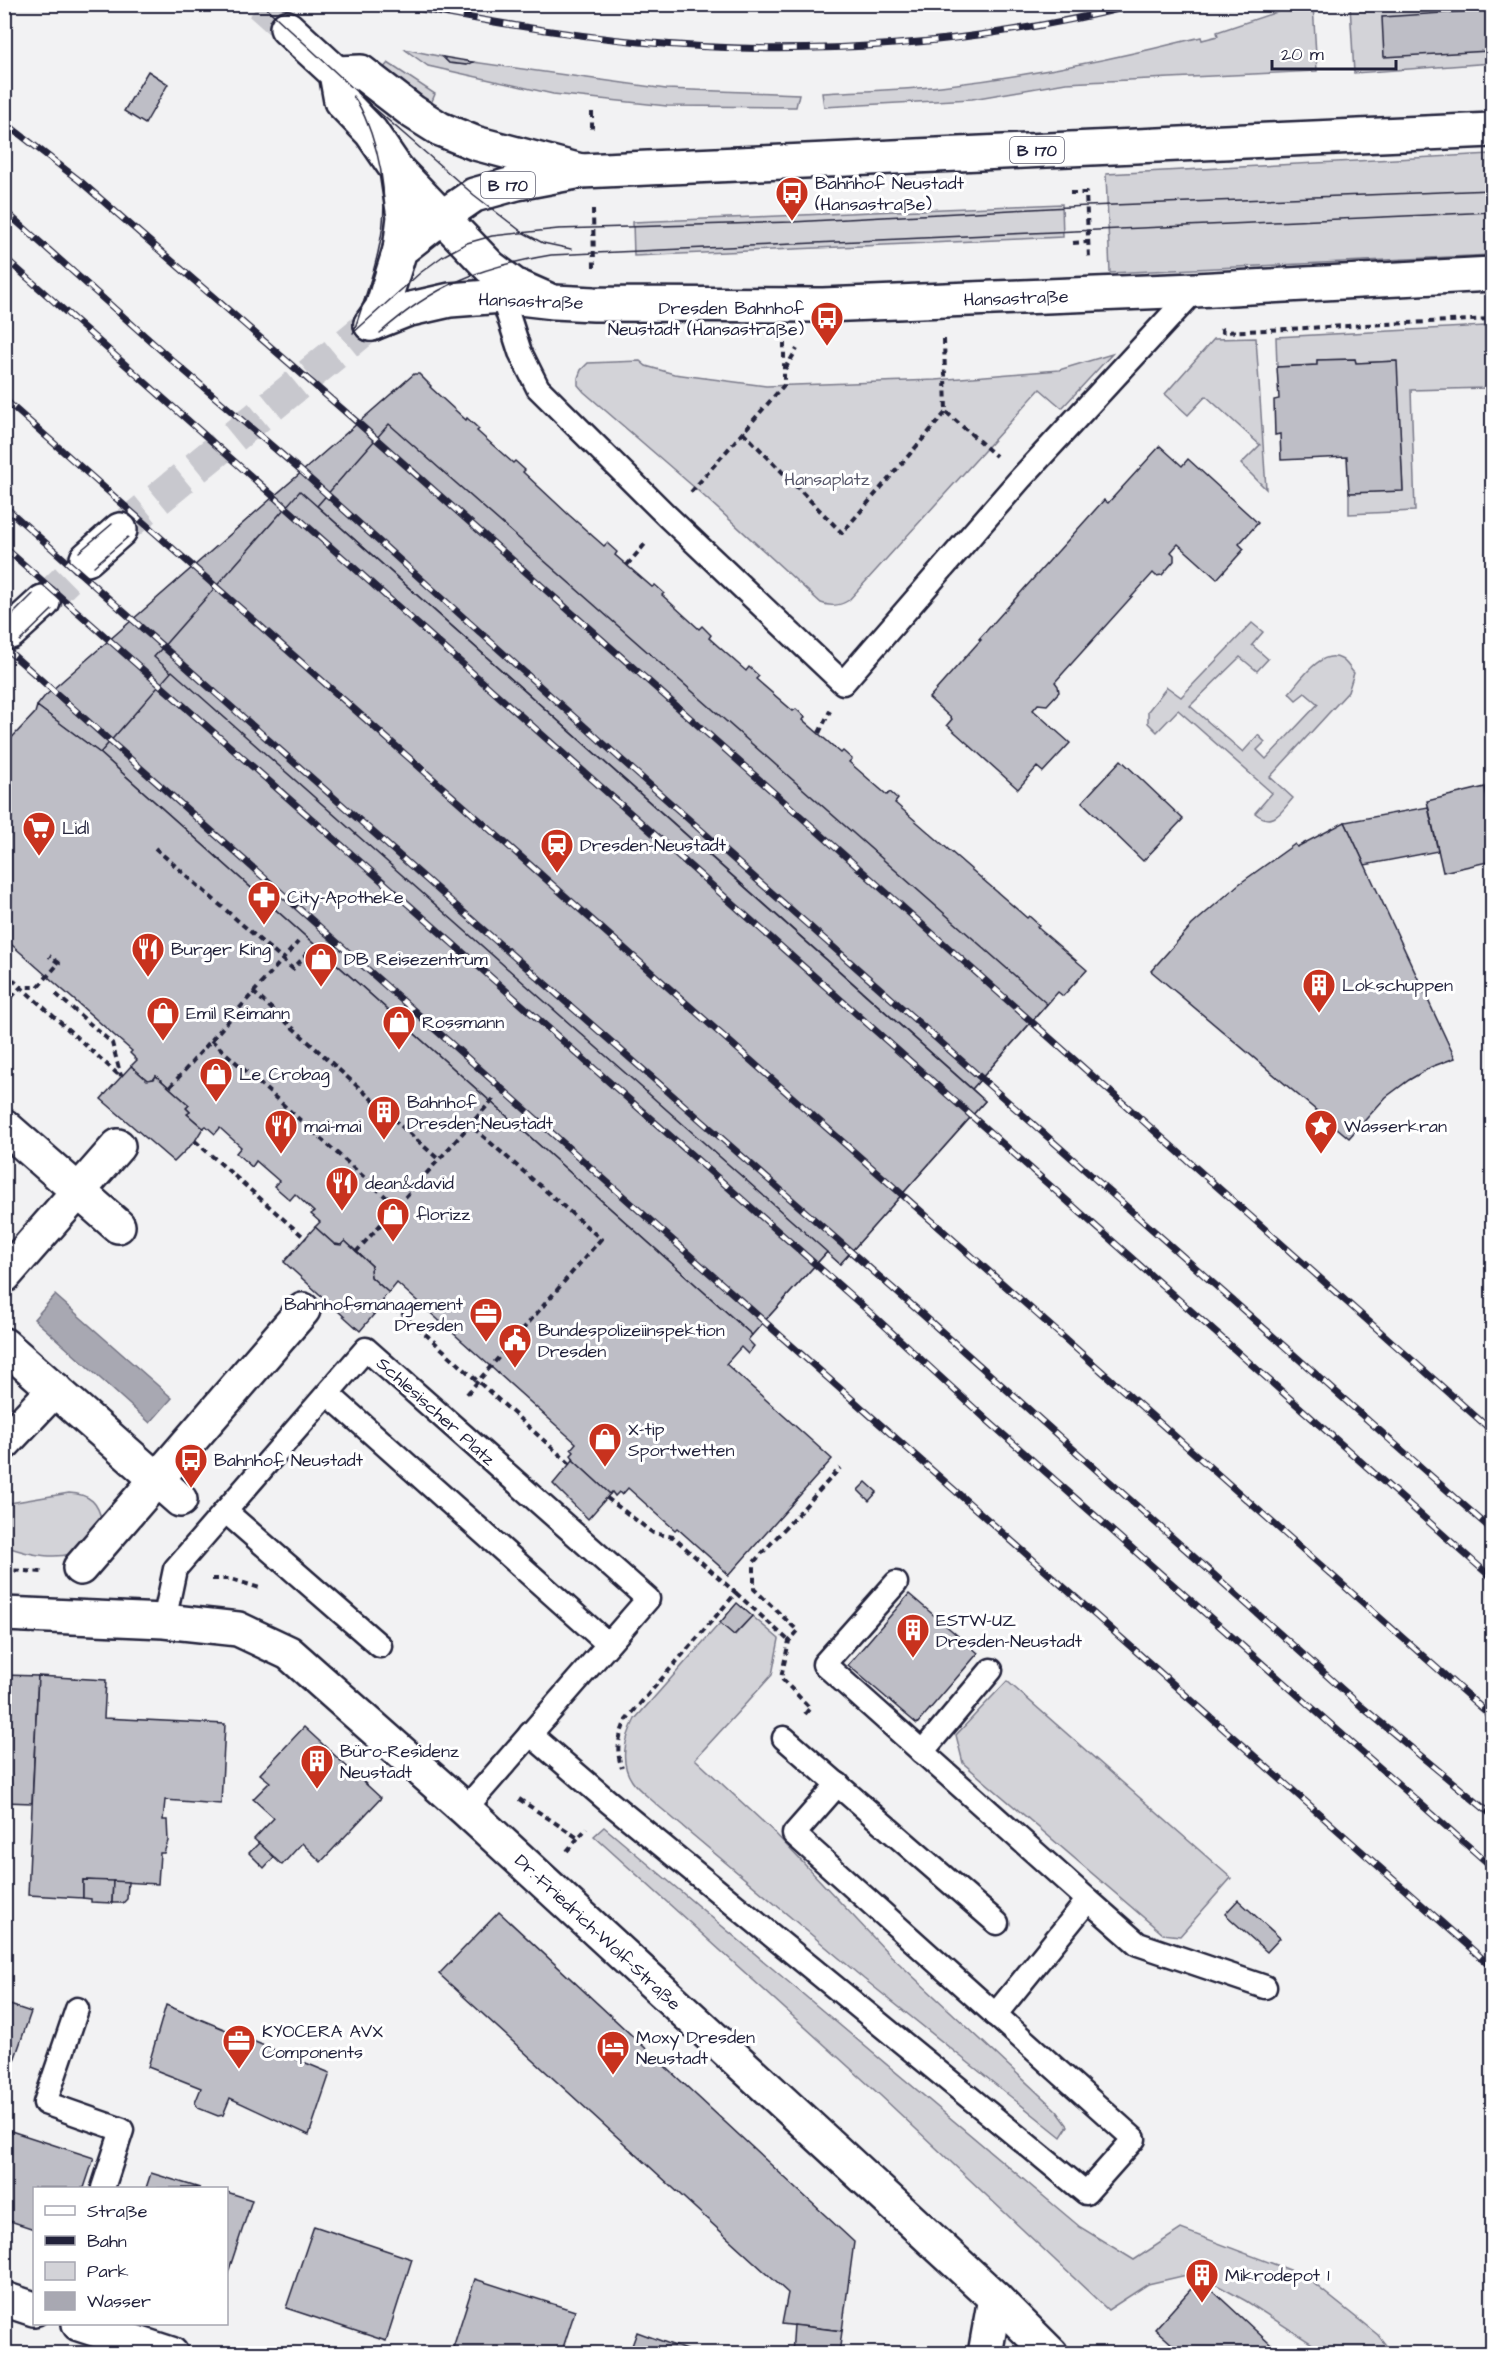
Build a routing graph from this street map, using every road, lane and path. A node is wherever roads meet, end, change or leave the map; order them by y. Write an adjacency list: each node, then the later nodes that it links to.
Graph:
1 (286, 28): 2 (street)
2 (336, 73): 4 (street); 5 (street)
3 (1492, 130): 5 (street, B 170)
4 (397, 170): 7 (street); 10 (street)
5 (587, 186): 7 (street, B 170); 11 (path)
6 (1070, 193): 8 (path)
7 (442, 217): 10 (street, B 170); 17 (street)
8 (1088, 242): 9 (path); 14 (path)
9 (1073, 243)
10 (400, 250): 15 (street, Hansastraße)
11 (594, 252)
12 (1492, 274): 13 (street, Hansastraße)
13 (1195, 290): 14 (street, Hansastraße); 21 (lane)
14 (1090, 294): 16 (street, Hansastraße)
15 (502, 296): 17 (street, Hansastraße); 22 (lane)
16 (942, 300): 17 (street, Hansastraße); 19 (path)
17 (554, 302)
18 (797, 349): 20 (path)
19 (946, 412): 20 (path); 21 (path)
20 (743, 432): 22 (path)
21 (1021, 478): 22 (lane)
22 (668, 517)
23 (120, 530): 24 (street)
24 (87, 559)
25 (43, 602): 26 (street)
26 (10, 632)
27 (155, 848): 31 (path)
28 (298, 942): 31 (path)
29 (313, 947): 31 (path)
30 (49, 956): 33 (path)
31 (281, 959): 34 (path)
32 (4, 972): 33 (path)
33 (21, 987): 35 (path); 36 (path)
34 (253, 992): 37 (path); 44 (path)
35 (56, 994)
36 (4, 1005)
37 (211, 1040): 38 (path); 46 (path)
38 (170, 1087)
39 (495, 1096): 40 (path)
40 (469, 1124): 44 (path); 54 (path)
41 (4, 1126): 45 (street)
42 (195, 1141): 48 (path)
43 (118, 1146): 45 (street)
44 (438, 1159): 46 (path)
45 (78, 1191): 47 (street); 50 (street)
46 (396, 1206): 49 (path)
47 (118, 1226)
48 (306, 1239)
49 (356, 1252)
50 (4, 1276)
51 (382, 1305): 58 (path)
52 (303, 1310): 60 (street)
53 (4, 1344): 55 (street)
54 (491, 1367)
55 (55, 1389): 57 (street); 60 (street)
56 (327, 1394): 63 (lane, Schlesischer Platz); 73 (lane); 73 (lane, Schlesischer Platz)
57 (4, 1443)
58 (570, 1464)
59 (840, 1467): 72 (path)
60 (156, 1479): 62 (street); 65 (street)
61 (607, 1498): 69 (path)
62 (180, 1500)
63 (225, 1511): 66 (lane, Schlesischer Platz); 74 (lane)
64 (4, 1570): 65 (path)
65 (66, 1570)
66 (173, 1578): 68 (path); 71 (lane, Schlesischer Platz)
67 (896, 1583): 78 (lane)
68 (267, 1592)
69 (736, 1593): 72 (path); 81 (path)
70 (4, 1614): 71 (street)
71 (164, 1621): 82 (street, Dr.-Friedrich-Wolf-Straße)
72 (789, 1641): 77 (path)
73 (608, 1644): 76 (lane, Schlesischer Platz)
74 (380, 1646)
75 (991, 1670): 78 (lane)
76 (530, 1734): 79 (lane, Schlesischer Platz); 81 (lane)
77 (784, 1738): 80 (lane)
78 (922, 1752): 83 (lane)
79 (491, 1779): 81 (path); 82 (lane, Schlesischer Platz)
80 (838, 1785): 84 (lane); 87 (lane)
81 (609, 1802): 87 (lane)
82 (465, 1809): 89 (street, Dr.-Friedrich-Wolf-Straße)
83 (1088, 1900): 85 (lane); 87 (lane)
84 (997, 1923)
85 (1265, 1987)
86 (77, 2009): 88 (lane)
87 (995, 2015)
88 (103, 2187)
89 (995, 2298): 94 (street); 95 (street, Dr.-Friedrich-Wolf-Straße)
90 (4, 2299): 91 (street)
91 (33, 2309)
92 (82, 2325): 93 (street)
93 (171, 2354)
94 (985, 2354)
95 (1051, 2354)

